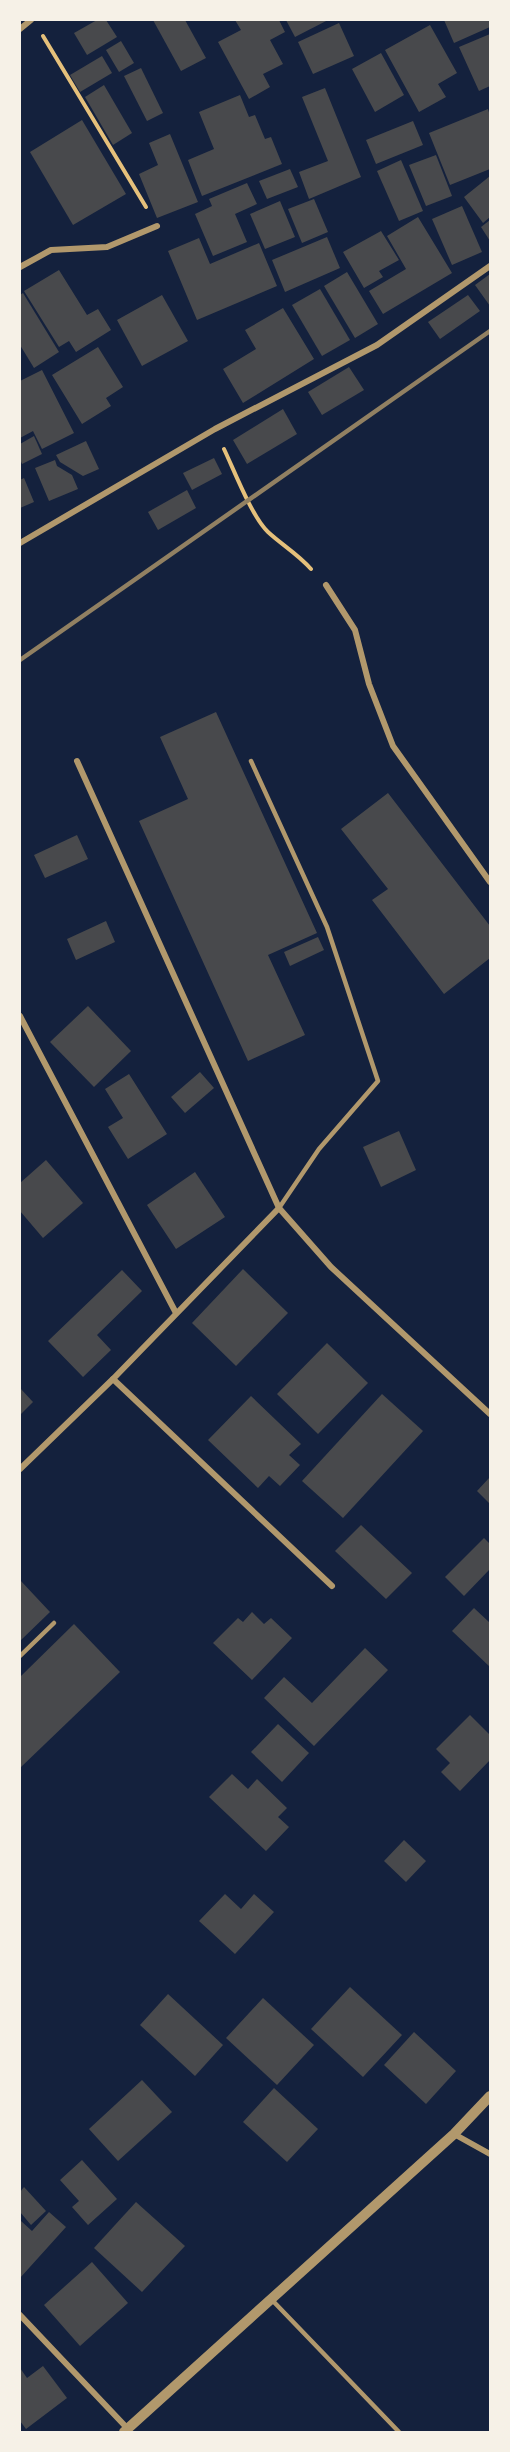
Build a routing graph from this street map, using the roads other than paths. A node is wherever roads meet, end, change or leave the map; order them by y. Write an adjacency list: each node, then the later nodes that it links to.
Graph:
1 (31, 20): 2 (street)
2 (20, 29)
3 (157, 226): 5 (street)
4 (490, 266): 6 (street)
5 (20, 267)
6 (20, 543)
7 (326, 585): 10 (street)
8 (77, 761): 12 (street)
9 (251, 761): 12 (lane)
10 (490, 882)
11 (20, 1016): 13 (street)
12 (279, 1208): 13 (street); 15 (street)
13 (176, 1313): 14 (street)
14 (113, 1378): 16 (street); 17 (street)
15 (490, 1414)
16 (20, 1469)
17 (332, 1586)
18 (54, 1623): 19 (lane)
19 (20, 1656)
20 (490, 2096): 21 (street)
21 (454, 2133): 22 (street); 23 (street)
22 (490, 2154)
23 (272, 2300): 25 (street); 26 (lane)
24 (20, 2314): 25 (street)
25 (126, 2431)
26 (399, 2433)

